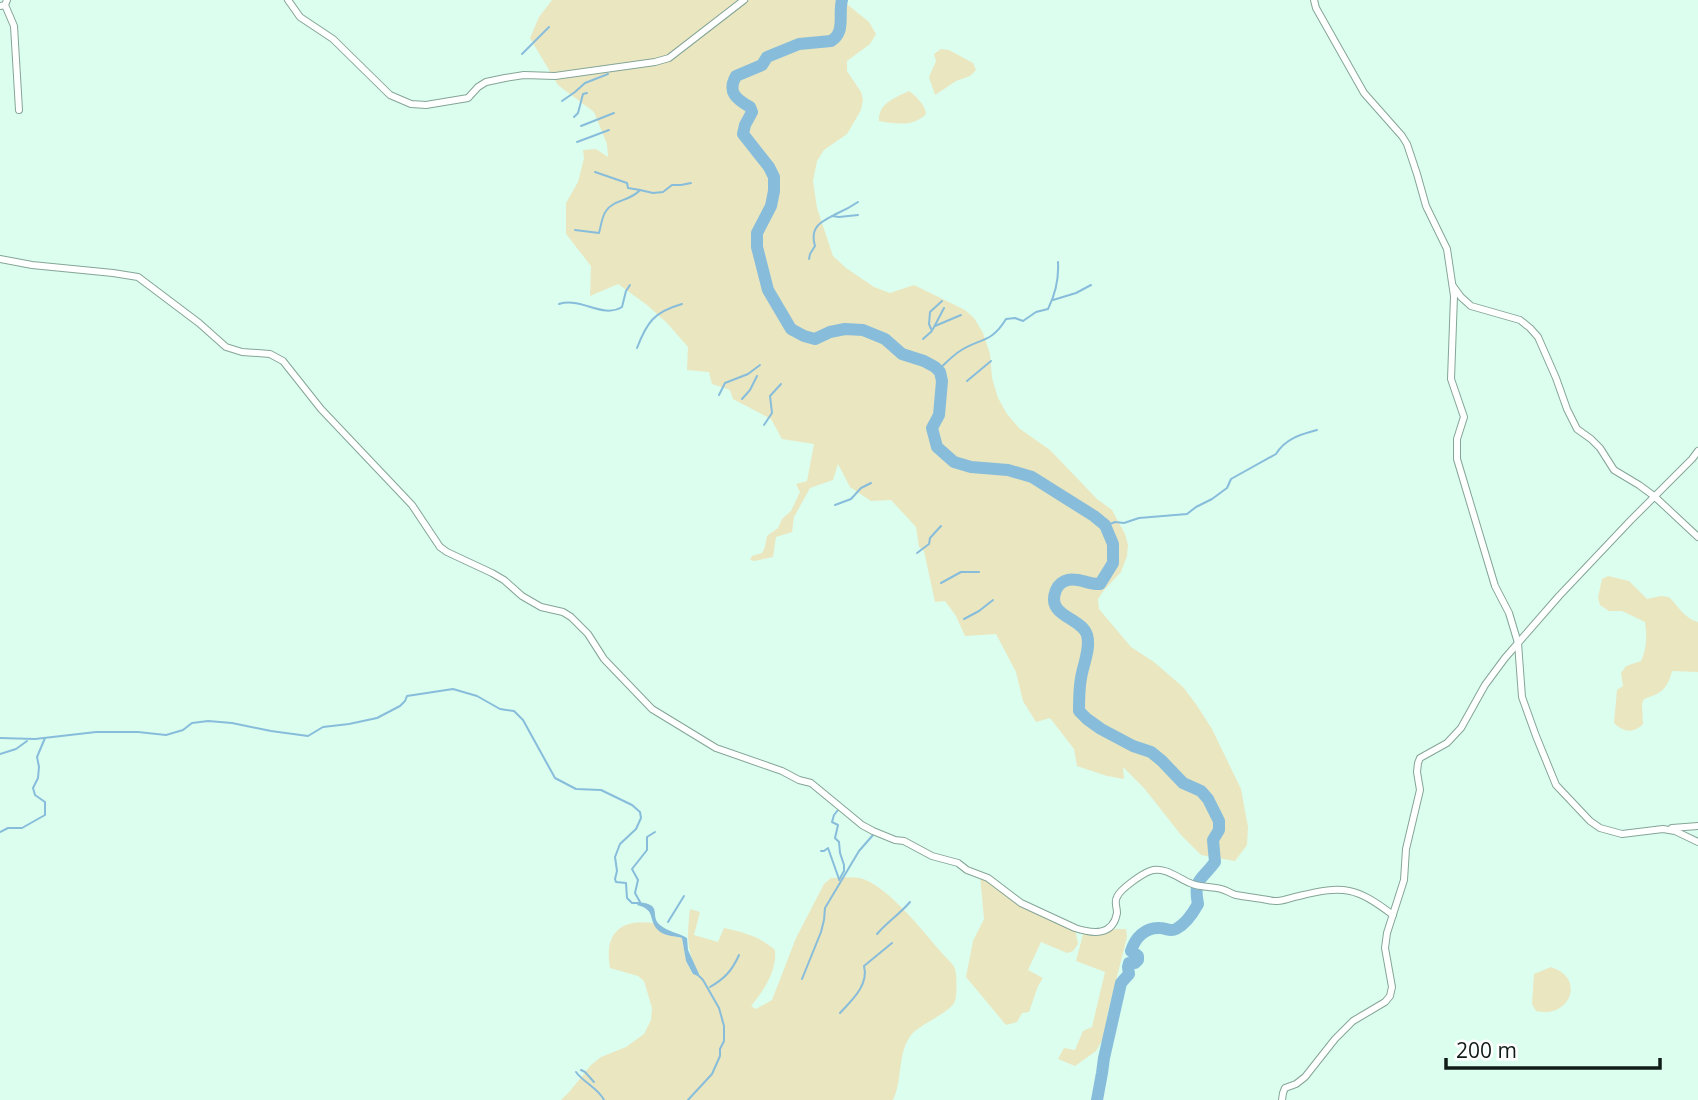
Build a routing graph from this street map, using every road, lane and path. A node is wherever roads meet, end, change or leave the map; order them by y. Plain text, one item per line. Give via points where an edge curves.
1 (288, 0) edge
2 (744, 0) edge
3 (1314, 0) edge
4 (4, 4) edge
5 (19, 110) dead end
6 (0, 259) edge
7 (1452, 284) junction
8 (1698, 451) edge
9 (1654, 496) junction
10 (1698, 537) edge
11 (1518, 643) junction
12 (1698, 826) edge
13 (1663, 829) junction
14 (1698, 842) edge
15 (1393, 915) junction
16 (1282, 1100) edge

1 - 2 street via 300,18 333,39 390,95 426,105 468,98 486,82 505,78 555,76 669,58
3 - 7 street via 1364,93 1407,144 1426,206 1447,249
4 - 5 street via 14,26
6 - 15 street via 138,277 226,347 270,354 283,361 321,409 412,505 440,547 504,580 541,607 571,617 652,709 716,748 811,783 862,825 958,863 1021,903 1084,932 1099,933 1112,924 1115,902 1123,889 1155,870 1202,887 1274,902 1348,890 1363,894
7 - 9 street via 1471,306 1520,320 1530,328 1577,429 1600,448 1614,470
7 - 11 street via 1451,379 1464,417 1457,459 1494,586 1509,612
8 - 9 street
9 - 10 street
9 - 11 street
11 - 13 street via 1522,697 1556,785 1590,821 1610,832
11 - 15 street via 1485,685 1461,727 1447,743 1420,758 1420,790
12 - 13 street
13 - 14 street
15 - 16 street via 1385,948 1390,996 1353,1021 1305,1077 1285,1088

